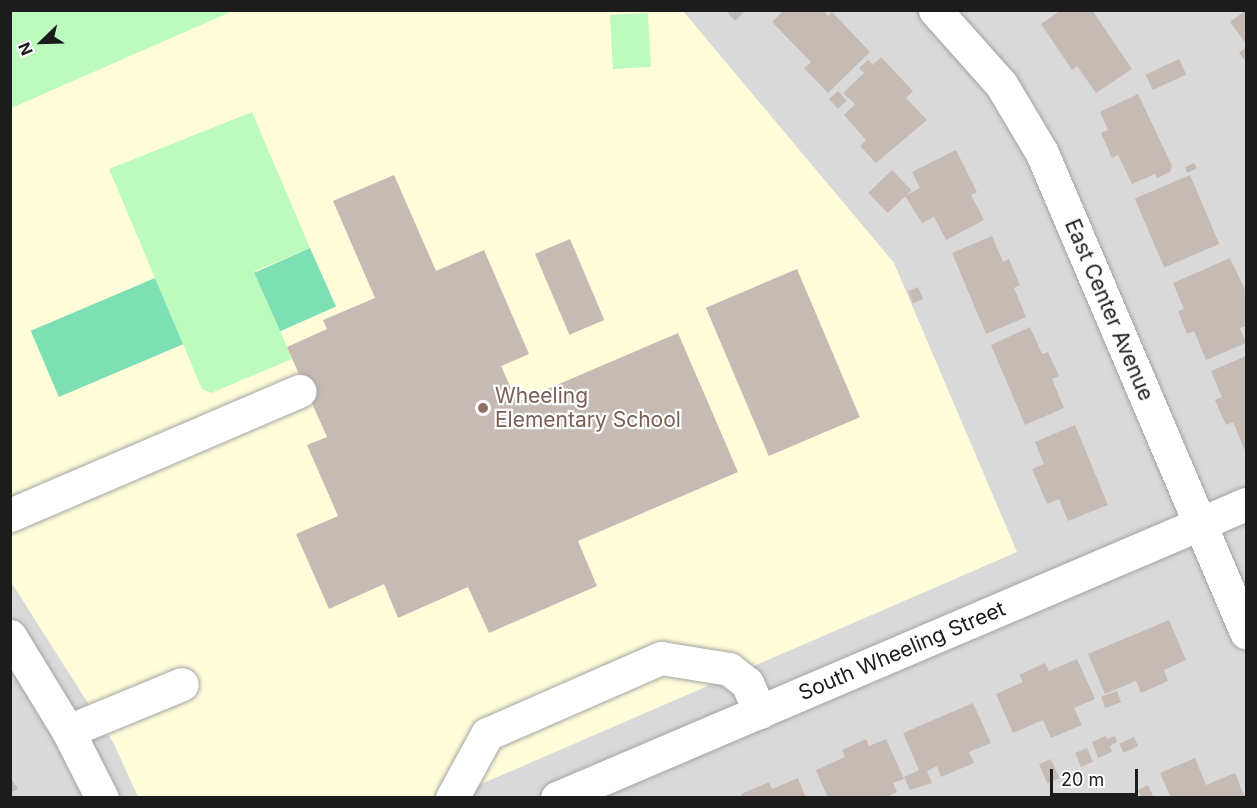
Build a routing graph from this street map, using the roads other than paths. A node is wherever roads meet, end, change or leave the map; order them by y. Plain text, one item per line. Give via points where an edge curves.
1 (935, 10) edge
2 (300, 391) dead end
3 (1246, 504) edge
4 (10, 515) edge
5 (1201, 524) junction
6 (1246, 632) edge
7 (10, 636) edge
8 (182, 684) dead end
9 (753, 697) junction
10 (68, 731) junction
11 (102, 798) edge
12 (452, 798) edge
13 (557, 798) edge

1 - 5 street, East Center Avenue via 1001,84 1042,153
2 - 4 street
3 - 5 street, South Wheeling Street
5 - 6 street, East Center Avenue
5 - 9 street, South Wheeling Street
7 - 10 street
8 - 10 street
9 - 12 street via 729,669 689,659 661,658 487,734
9 - 13 street, South Wheeling Street
10 - 11 street

